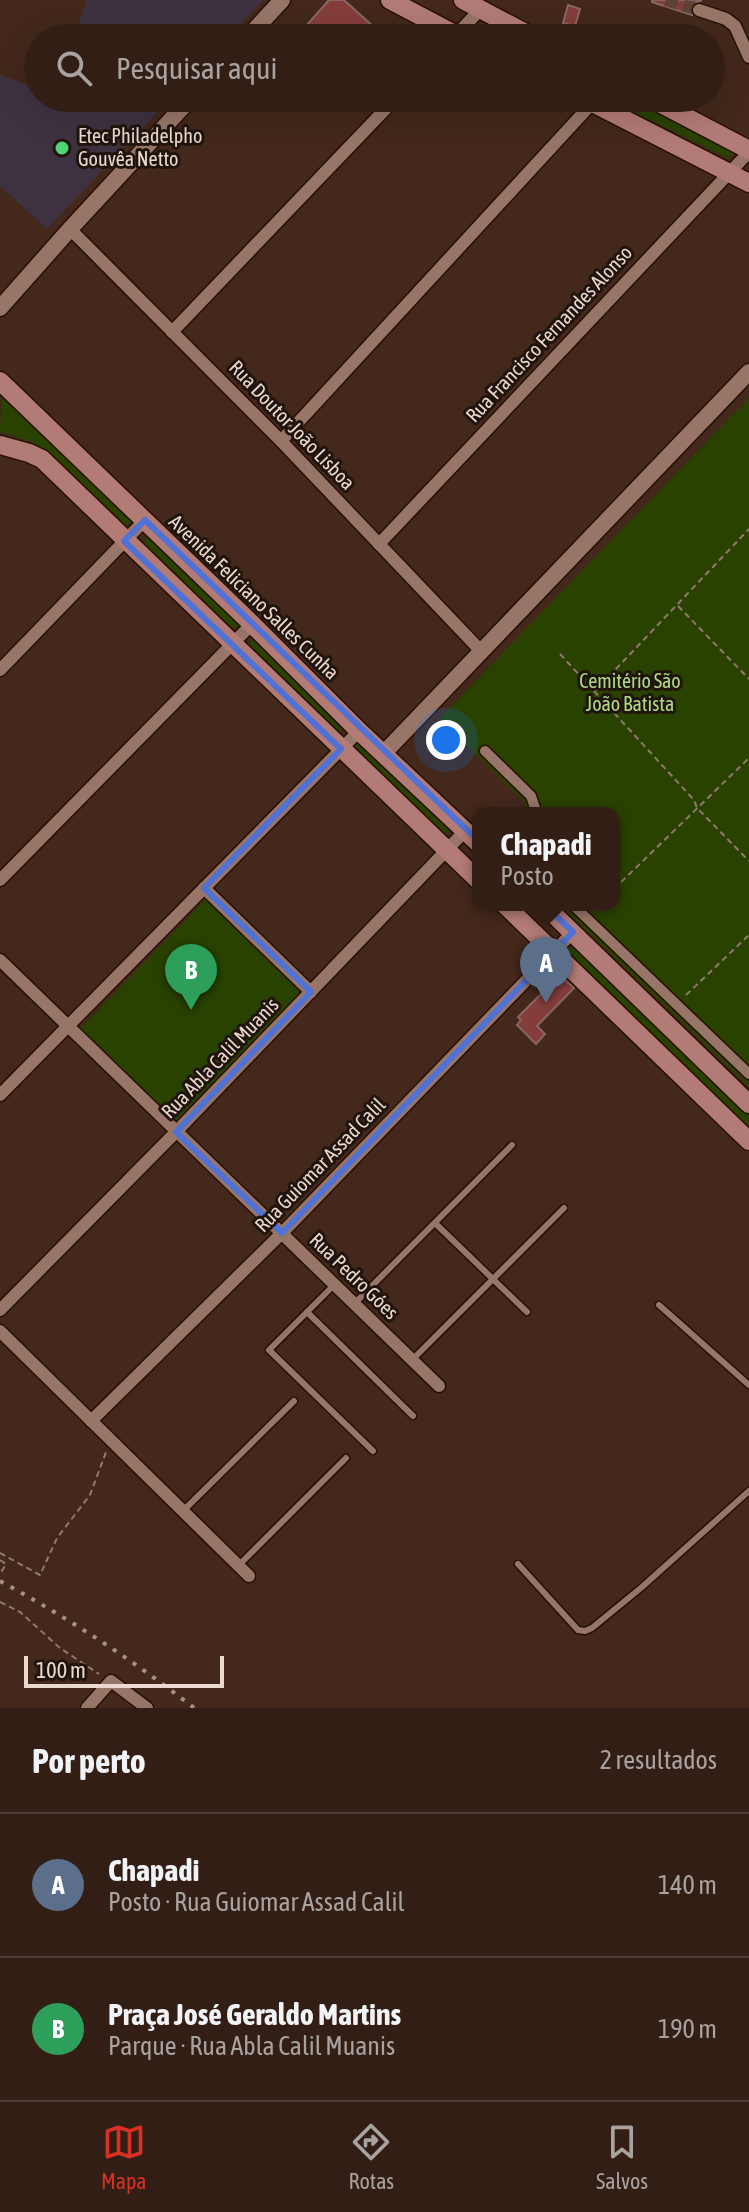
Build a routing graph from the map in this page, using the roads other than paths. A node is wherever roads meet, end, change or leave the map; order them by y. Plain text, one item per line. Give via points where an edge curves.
1 (282, 0) edge
2 (390, 0) edge
3 (463, 0) edge
4 (481, 9) junction
5 (699, 10) tunnel mouth
6 (260, 24) edge
7 (433, 24) edge
8 (468, 24) edge
9 (509, 24) edge
10 (749, 57) edge
11 (178, 112) edge
12 (383, 112) edge
13 (580, 112) edge
14 (614, 112) edge
15 (676, 112) edge
16 (749, 151) edge
17 (730, 173) junction
18 (749, 183) edge
19 (70, 229) junction
20 (0, 308) edge
21 (172, 332) junction
22 (749, 372) edge
23 (0, 381) edge
24 (281, 441) junction
25 (5, 451) edge
26 (145, 520) junction
27 (124, 541) junction
28 (379, 544) junction
29 (252, 624) junction
30 (232, 644) junction
31 (481, 651) junction
32 (0, 670) edge
33 (359, 731) junction
34 (341, 749) junction
35 (485, 751) dead end
36 (383, 754) junction
37 (535, 807) edge
38 (472, 837) edge
39 (447, 851) junction
40 (472, 874) edge
41 (0, 880) edge
42 (204, 888) junction
43 (511, 911) edge
44 (550, 911) edge
45 (579, 911) edge
46 (573, 932) junction
47 (555, 952) junction
48 (0, 960) edge
49 (311, 992) junction
50 (68, 1026) junction
51 (749, 1074) edge
52 (0, 1095) edge
53 (749, 1104) edge
54 (176, 1132) junction
55 (749, 1141) edge
56 (512, 1145) dead end
57 (564, 1208) dead end
58 (435, 1223) junction
59 (282, 1233) junction
60 (494, 1279) junction
61 (334, 1285) junction
62 (354, 1304) junction
63 (659, 1305) dead end
64 (0, 1310) edge
65 (307, 1312) junction
66 (527, 1312) dead end
67 (0, 1331) edge
68 (412, 1360) junction
69 (749, 1385) edge
70 (439, 1386) dead end
71 (294, 1401) dead end
72 (413, 1416) dead end
73 (91, 1421) junction
74 (373, 1451) dead end
75 (346, 1458) dead end
76 (749, 1491) edge
77 (183, 1511) junction
78 (518, 1564) dead end
79 (238, 1566) junction
80 (249, 1576) dead end
81 (87, 1708) edge
82 (147, 1708) edge

1 - 6 street
2 - 7 main road
3 - 4 main road
4 - 8 street
4 - 9 main road
5 - 10 street via 735,26
11 - 19 street
12 - 21 street
13 - 24 street
14 - 17 main road
15 - 16 main road
16 - 17 street, Rua Francisco Fernandes Alonso
17 - 18 main road
17 - 28 street, Rua Francisco Fernandes Alonso
19 - 20 street
19 - 21 street, Rua Doutor João Lisboa
21 - 24 street, Rua Doutor João Lisboa
22 - 31 street
23 - 26 main road, Avenida Feliciano Salles Cunha
24 - 28 street, Rua Doutor João Lisboa
25 - 27 main road via 42,459
26 - 27 street
26 - 29 main road, Avenida Feliciano Salles Cunha
27 - 30 main road
27 - 32 street
28 - 31 street, Rua Doutor João Lisboa
29 - 30 street
29 - 33 main road, Avenida Feliciano Salles Cunha
30 - 34 main road
30 - 41 street
31 - 36 street
33 - 34 street
33 - 36 main road, Avenida Feliciano Salles Cunha
34 - 39 main road
34 - 42 street
35 - 37 street via 531,796
36 - 38 main road, Avenida Feliciano Salles Cunha
38 - 39 street, Rua Abla Calil Muanis
39 - 40 main road
39 - 49 street, Rua Abla Calil Muanis
42 - 49 street
42 - 50 street
43 - 47 main road
44 - 46 main road
45 - 51 street
46 - 47 street, Rua Guiomar Assad Calil
46 - 53 main road
47 - 55 main road
47 - 59 street, Rua Guiomar Assad Calil
48 - 50 street, Rua Pedro Góes
49 - 54 street, Rua Abla Calil Muanis
50 - 52 street
50 - 54 street, Rua Pedro Góes
54 - 59 street, Rua Pedro Góes
54 - 64 street, Rua Abla Calil Muanis
56 - 58 lane
57 - 60 lane
58 - 60 lane
58 - 62 lane
59 - 61 street, Rua Pedro Góes
59 - 73 street, Rua Guiomar Assad Calil
60 - 66 lane
60 - 68 lane
61 - 62 street, Rua Pedro Góes
61 - 65 lane
62 - 68 street, Rua Pedro Góes
63 - 69 lane
65 - 72 lane
65 - 74 lane via 269,1350
67 - 73 street
68 - 70 street, Rua Pedro Góes
71 - 77 lane
73 - 77 street
75 - 79 lane
76 - 78 lane via 585,1631 578,1630
77 - 79 street
79 - 80 street
81 - 82 street via 111,1681

